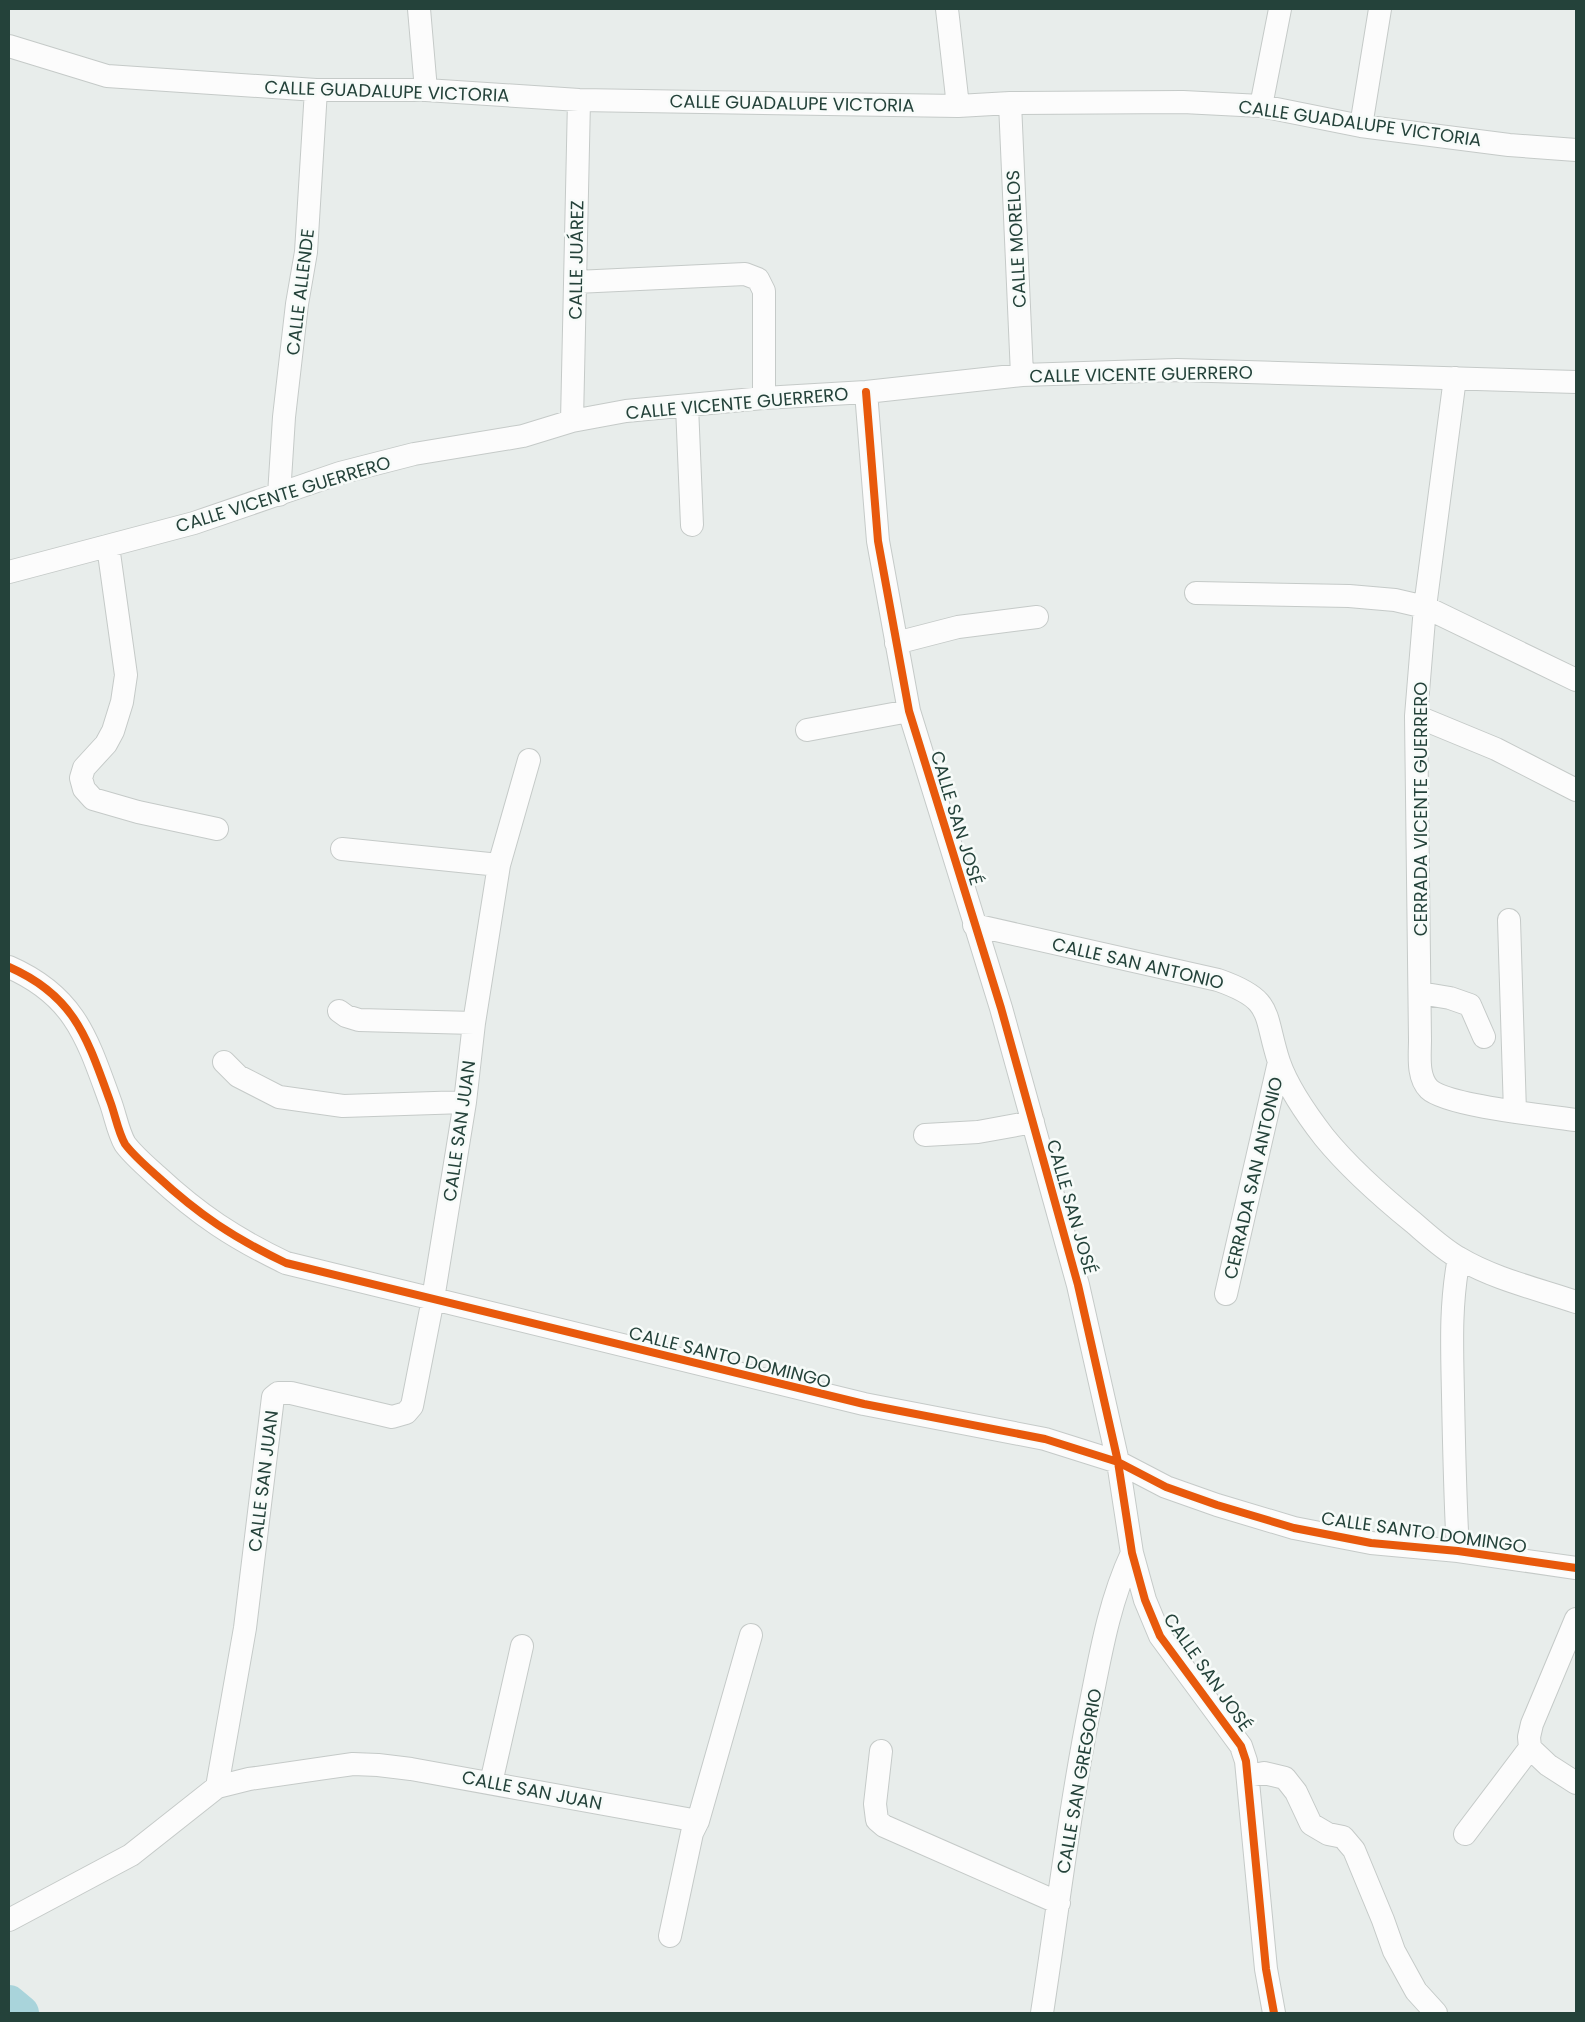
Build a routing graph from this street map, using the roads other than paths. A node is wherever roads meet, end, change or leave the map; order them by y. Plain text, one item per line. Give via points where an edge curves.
1 (419, 9) edge
2 (947, 9) edge
3 (1280, 9) edge
4 (1380, 9) edge
5 (9, 46) edge
6 (316, 90) junction
7 (426, 90) junction
8 (579, 100) junction
9 (1010, 103) junction
10 (958, 106) junction
11 (1261, 106) junction
12 (1361, 126) junction
13 (1576, 150) edge
14 (576, 282) junction
15 (1022, 375) junction
16 (1454, 378) junction
17 (1576, 382) edge
18 (866, 392) junction
19 (764, 398) junction
20 (687, 406) junction
21 (572, 420) junction
22 (279, 495) junction
23 (692, 525) dead end
24 (108, 546) junction
25 (9, 572) edge
26 (1196, 594) dead end
27 (1425, 608) junction
28 (1037, 617) dead end
29 (896, 643) junction
30 (1576, 680) edge
31 (909, 711) junction
32 (1416, 716) junction
33 (808, 730) dead end
34 (529, 760) dead end
35 (1576, 790) edge
36 (217, 829) dead end
37 (342, 849) dead end
38 (499, 865) junction
39 (1509, 920) dead end
40 (974, 925) junction
41 (9, 967) edge
42 (1420, 993) junction
43 (339, 1011) dead end
44 (474, 1023) junction
45 (1484, 1037) dead end
46 (224, 1062) dead end
47 (1280, 1062) junction
48 (464, 1102) junction
49 (1515, 1112) junction
50 (1576, 1120) edge
51 (1033, 1122) junction
52 (925, 1135) dead end
53 (1459, 1258) junction
54 (1226, 1294) dead end
55 (433, 1299) junction
56 (1576, 1302) edge
57 (1118, 1462) junction
58 (1458, 1551) junction
59 (1132, 1553) junction
60 (1576, 1568) edge
61 (1576, 1619) edge
62 (751, 1635) dead end
63 (522, 1646) dead end
64 (1530, 1748) junction
65 (881, 1751) dead end
66 (1248, 1776) junction
67 (491, 1783) junction
68 (1576, 1783) edge
69 (217, 1787) junction
70 (698, 1820) junction
71 (1465, 1834) dead end
72 (1059, 1903) junction
73 (9, 1920) edge
74 (670, 1936) dead end
75 (1042, 2013) edge
76 (1274, 2013) edge
77 (1436, 2013) edge

1 - 7 street
2 - 10 street
3 - 11 street
4 - 12 street
5 - 6 street, CALLE GUADALUPE VICTORIA via 107,76
6 - 7 street, CALLE GUADALUPE VICTORIA
6 - 22 street, CALLE ALLENDE via 306,252 284,417
7 - 8 street, CALLE GUADALUPE VICTORIA
8 - 10 street, CALLE GUADALUPE VICTORIA
8 - 14 street, CALLE JUÁREZ
9 - 10 street, CALLE GUADALUPE VICTORIA
9 - 11 street, CALLE GUADALUPE VICTORIA via 1183,102
9 - 15 street, CALLE MORELOS
11 - 12 street, CALLE GUADALUPE VICTORIA
12 - 13 street, CALLE GUADALUPE VICTORIA
14 - 19 street via 745,274 758,279 764,291
14 - 21 street, CALLE JUÁREZ
15 - 16 street, CALLE VICENTE GUERRERO via 1177,370
15 - 18 street, CALLE VICENTE GUERRERO
16 - 17 street, CALLE VICENTE GUERRERO
16 - 27 street, CERRADA VICENTE GUERRERO
18 - 19 street, CALLE VICENTE GUERRERO
18 - 29 street, CALLE SAN JOSÉ via 878,541
19 - 20 street, CALLE VICENTE GUERRERO
20 - 21 street, CALLE VICENTE GUERRERO
20 - 23 street
21 - 22 street, CALLE VICENTE GUERRERO via 523,436 414,454 340,472
22 - 24 street, CALLE VICENTE GUERRERO via 194,523
24 - 25 street, CALLE VICENTE GUERRERO
24 - 36 street via 126,675 113,731 106,744 84,768 81,778 84,788 93,799
26 - 27 street via 1349,596 1395,600
27 - 30 street
27 - 32 street, CERRADA VICENTE GUERRERO
28 - 29 street via 958,627
29 - 31 street, CALLE SAN JOSÉ
31 - 33 street
31 - 40 street, CALLE SAN JOSÉ
32 - 35 street via 1496,749
32 - 42 street, CERRADA VICENTE GUERRERO
34 - 38 street, CALLE SAN JUAN
37 - 38 street
38 - 44 street, CALLE SAN JUAN
39 - 49 street
40 - 47 street, CALLE SAN ANTONIO via 1218,980 1239,988 1260,1003
40 - 51 street, CALLE SAN JOSÉ
41 - 55 street, CALLE SANTO DOMINGO via 44,985 75,1017 89,1044 125,1143 170,1188 210,1221 246,1244 286,1263
42 - 45 street via 1470,1005
42 - 49 street, CERRADA VICENTE GUERRERO via 1420,1064 1429,1088 1440,1096
43 - 44 street via 359,1020
44 - 48 street, CALLE SAN JUAN
46 - 48 street via 238,1076 279,1097 343,1106
47 - 53 street, CALLE SAN ANTONIO via 1299,1101 1354,1170
47 - 54 street, CERRADA SAN ANTONIO
48 - 55 street, CALLE SAN JUAN
49 - 50 street, CERRADA VICENTE GUERRERO
51 - 52 street via 978,1132
51 - 57 street, CALLE SAN JOSÉ via 1078,1285
53 - 56 street, CALLE SAN ANTONIO via 1494,1274
53 - 58 street via 1452,1320
55 - 57 street, CALLE SANTO DOMINGO via 864,1404 1045,1439
55 - 69 street, CALLE SAN JUAN via 412,1406 406,1413 385,1416 284,1392 273,1397 245,1628
57 - 58 street, CALLE SANTO DOMINGO via 1166,1487 1294,1528 1370,1543
57 - 59 street, CALLE SAN JOSÉ
58 - 60 street, CALLE SANTO DOMINGO
59 - 66 street, CALLE SAN JOSÉ via 1145,1600 1160,1636 1241,1746
59 - 72 street, CALLE SAN GREGORIO via 1105,1631 1077,1770
61 - 64 street via 1532,1724
62 - 70 street
63 - 67 street
64 - 68 street via 1548,1765
64 - 71 street
65 - 72 street via 875,1804 877,1820 884,1826
66 - 76 street, CALLE SAN JOSÉ via 1266,1969
66 - 77 street via 1264,1772 1285,1778 1296,1792 1311,1824 1343,1838 1354,1850 1394,1951 1416,1990
67 - 69 street, CALLE SAN JUAN via 378,1764 353,1764 249,1779
67 - 70 street, CALLE SAN JUAN
69 - 73 street via 131,1855
70 - 74 street via 684,1863
72 - 75 street, CALLE SAN GREGORIO

